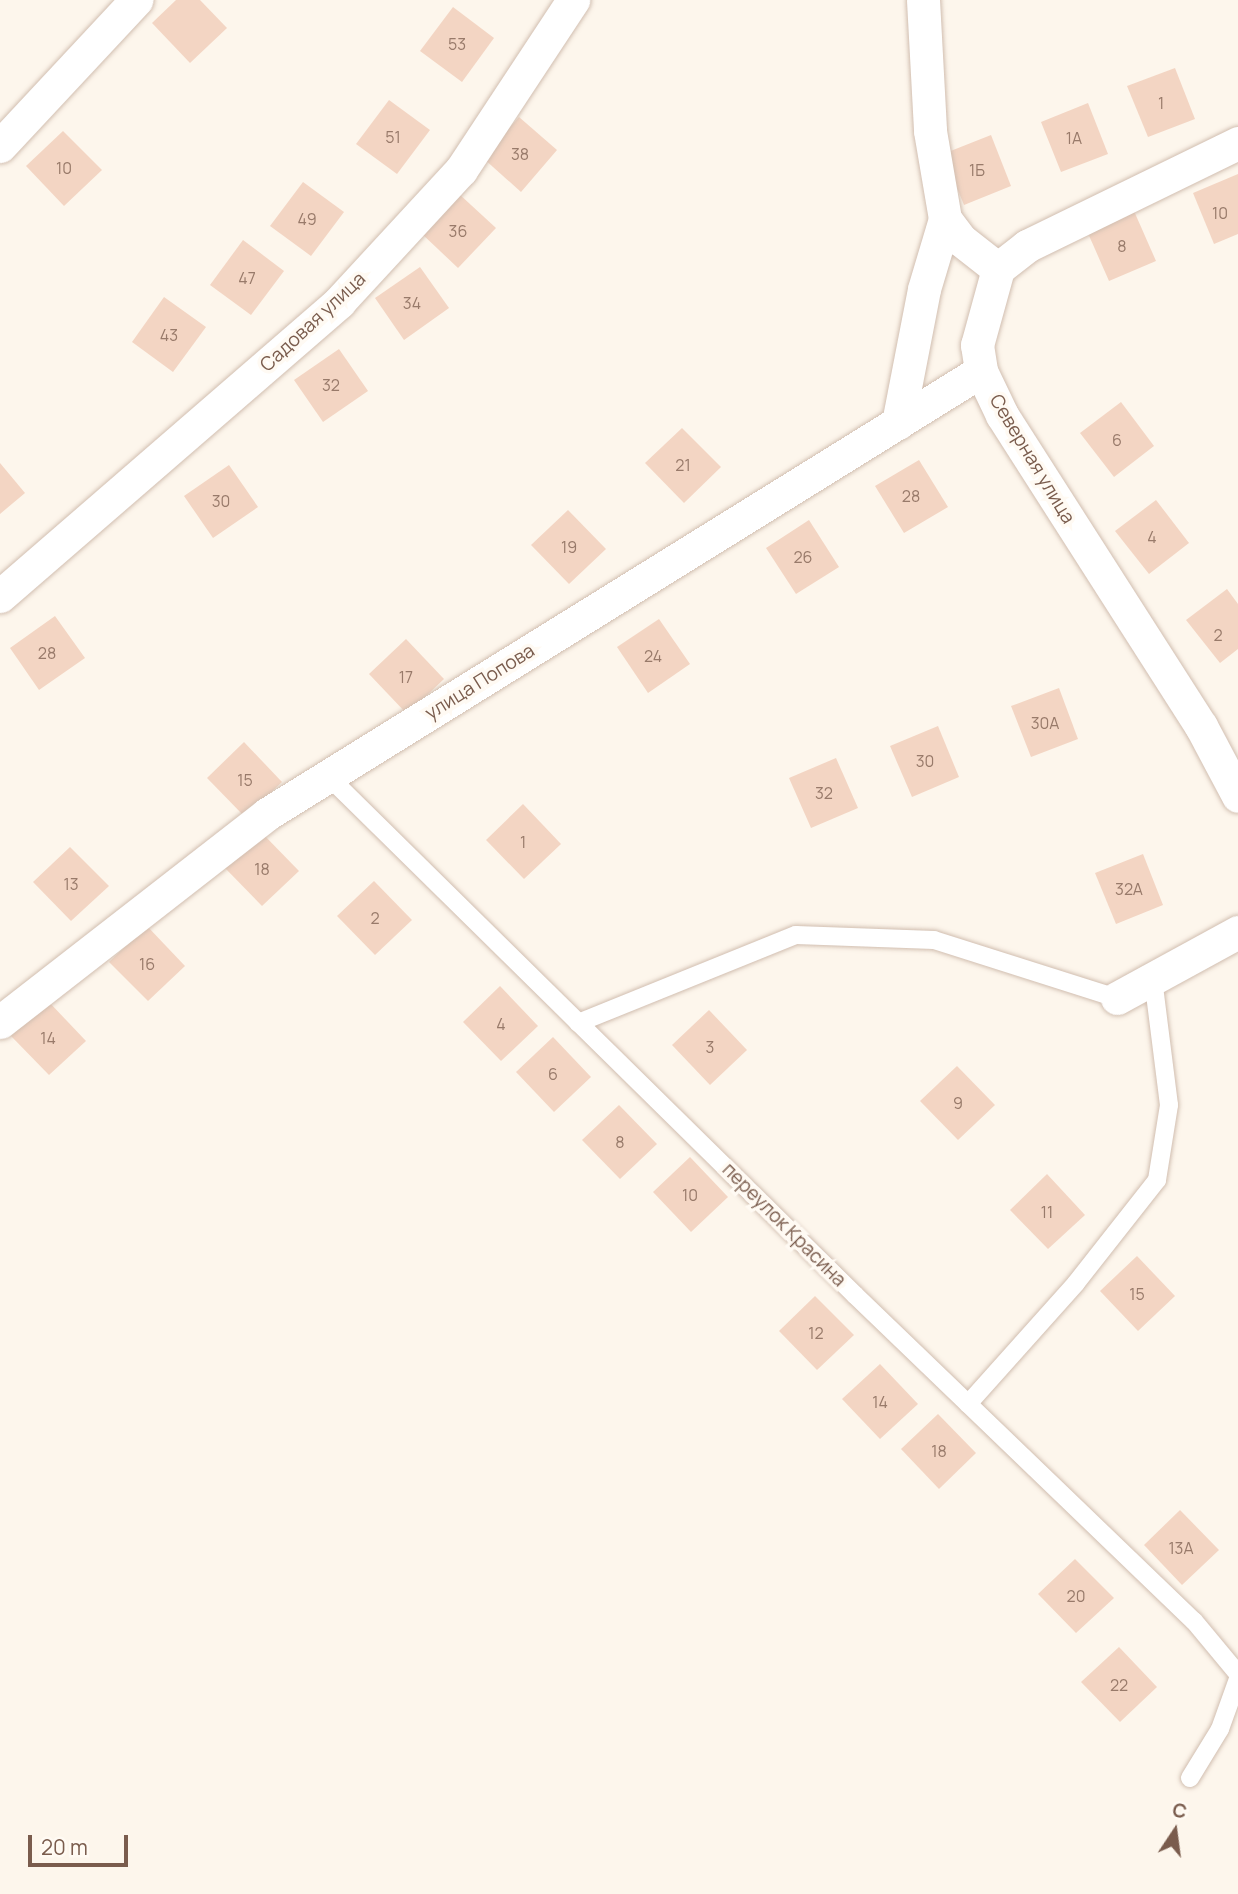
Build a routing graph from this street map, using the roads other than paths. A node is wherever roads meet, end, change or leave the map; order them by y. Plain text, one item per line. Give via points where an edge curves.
1 (136, 0) edge
2 (573, 0) edge
3 (923, 0) edge
4 (1238, 143) edge
5 (0, 146) edge
6 (945, 219) junction
7 (998, 269) junction
8 (981, 371) junction
9 (898, 423) junction
10 (0, 596) edge
11 (328, 776) junction
12 (1238, 796) edge
13 (1238, 932) edge
14 (1153, 978) junction
15 (1117, 998) joint
16 (0, 1022) edge
17 (578, 1023) junction
18 (968, 1404) junction
19 (1238, 1674) edge
20 (1238, 1679) edge
21 (1190, 1779) dead end

1 - 5 street
2 - 10 street, Садовая улица via 461,170 339,302
3 - 6 street via 930,131
4 - 7 street via 1027,246
6 - 7 street via 961,240
6 - 9 street via 924,289
7 - 8 street, Северная улица via 977,345
8 - 9 street, улица Попова
8 - 12 street, Северная улица via 1002,415 1201,726
9 - 11 street, улица Попова
11 - 16 street, улица Попова via 267,814
11 - 17 lane, переулок Красина
13 - 14 street
14 - 15 street
14 - 18 lane via 1169,1105 1157,1180 1076,1283
15 - 17 lane via 934,940 796,935
17 - 18 lane, переулок Красина
18 - 19 lane, переулок Красина via 1194,1621
20 - 21 lane via 1220,1729

